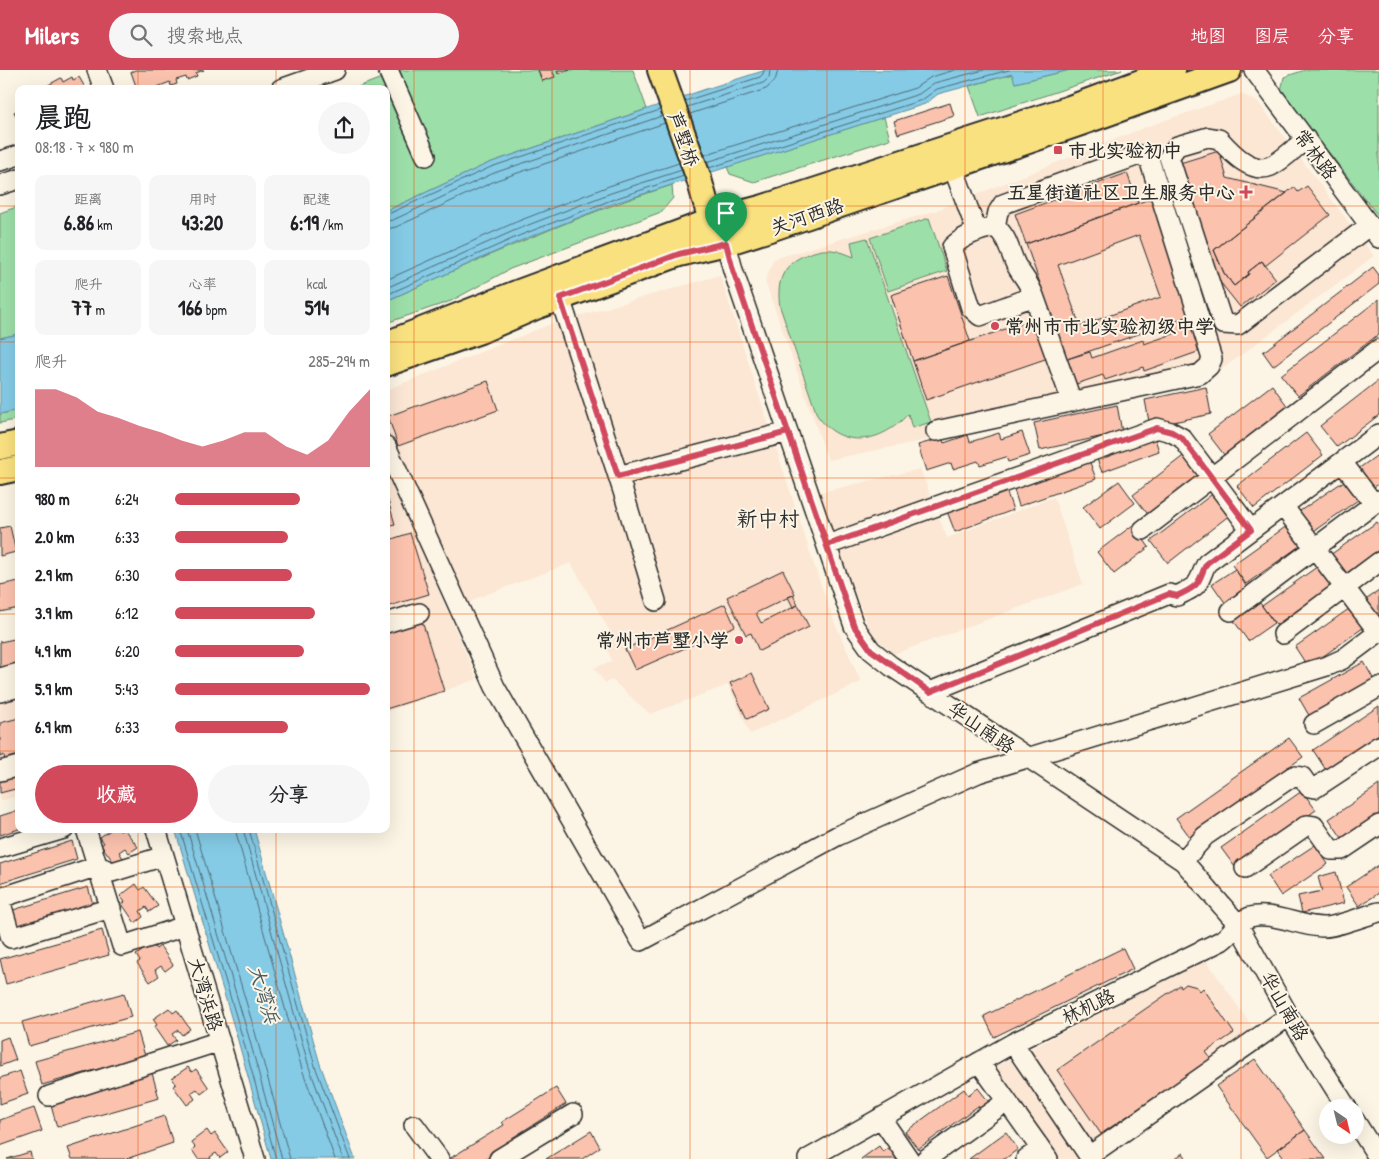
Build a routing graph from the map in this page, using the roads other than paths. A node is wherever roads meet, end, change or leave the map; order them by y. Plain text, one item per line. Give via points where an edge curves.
1 (97, 70) edge
2 (335, 70) edge
3 (388, 70) edge
4 (660, 70) edge
5 (678, 70) edge
6 (1173, 70) edge
7 (1228, 70) edge
8 (1254, 70) edge
9 (103, 85) edge
10 (292, 85) edge
11 (678, 96) junction
12 (1306, 140) junction
13 (15, 156) edge
14 (426, 156) dead end
15 (0, 161) edge
16 (953, 167) junction
17 (15, 180) edge
18 (0, 185) edge
19 (719, 219) junction
20 (986, 229) junction
21 (1374, 231) edge
22 (726, 243) junction
23 (1034, 296) junction
24 (560, 298) junction
25 (390, 342) edge
26 (1379, 349) edge
27 (390, 363) edge
28 (1072, 402) junction
29 (936, 431) dead end
30 (788, 432) junction
31 (1379, 434) edge
32 (15, 444) edge
33 (0, 447) edge
34 (390, 455) edge
35 (1342, 462) junction
36 (15, 469) edge
37 (0, 472) edge
38 (618, 476) junction
39 (1211, 477) junction
40 (1376, 502) edge
41 (1283, 506) junction
42 (1143, 530) dead end
43 (1251, 530) junction
44 (827, 545) junction
45 (1316, 548) junction
46 (1379, 562) edge
47 (1345, 588) junction
48 (656, 601) dead end
49 (1231, 611) dead end
50 (418, 612) dead end
51 (390, 622) edge
52 (1379, 632) edge
53 (1283, 634) dead end
54 (15, 674) edge
55 (0, 678) edge
56 (1379, 687) edge
57 (15, 688) edge
58 (0, 692) edge
59 (930, 692) junction
60 (1314, 724) dead end
61 (1379, 746) edge
62 (1029, 758) junction
63 (15, 767) edge
64 (0, 771) edge
65 (1379, 825) edge
66 (51, 833) edge
67 (87, 833) edge
68 (157, 833) edge
69 (0, 848) edge
70 (164, 856) junction
71 (1183, 861) junction
72 (98, 866) junction
73 (1245, 868) dead end
74 (0, 899) edge
75 (111, 908) junction
76 (1379, 912) edge
77 (1237, 923) junction
78 (185, 926) junction
79 (1289, 1016) junction
80 (220, 1041) junction
81 (1013, 1043) junction
82 (979, 1062) junction
83 (49, 1096) dead end
84 (1341, 1099) edge
85 (1007, 1102) junction
86 (573, 1114) dead end
87 (881, 1118) junction
88 (414, 1125) dead end
89 (1364, 1135) edge
90 (1038, 1156) edge
91 (1090, 1158) edge
92 (255, 1159) edge
93 (439, 1159) edge
94 (499, 1159) edge
95 (808, 1159) edge
96 (909, 1159) edge
97 (926, 1159) edge
98 (1379, 1159) edge

1 - 9 street
2 - 10 street
3 - 14 street
4 - 11 main road
5 - 11 main road
6 - 19 main road, 关河西路 via 1061,111
7 - 16 main road, 关河西路
8 - 12 street, 常林路
11 - 19 main road, 芦墅桥
12 - 21 street, 常林路
12 - 21 street via 1270,166 1242,162 1219,139 1208,137 1177,146 1169,157 1223,324 1238,325
13 - 15 street
16 - 20 street
16 - 22 main road, 关河西路
17 - 18 street
19 - 22 main road
19 - 25 main road, 关河西路
20 - 23 street via 1003,233
20 - 23 street via 959,239 952,248 971,308 980,316
20 - 28 street via 1003,204 1139,155 1149,159 1212,359 1200,374
22 - 24 main road, 关河西路 via 679,254
22 - 30 street, 华山南路
23 - 28 street
24 - 27 main road, 关河西路
24 - 38 street
26 - 39 street
28 - 29 street
30 - 38 street
30 - 44 street, 华山南路
31 - 35 street
32 - 33 main road
34 - 62 street via 495,687 642,942 837,836 978,773
35 - 40 street
35 - 41 street
36 - 37 main road
38 - 48 street
39 - 42 street
39 - 43 street
39 - 44 street via 1182,438 1157,428
40 - 45 street
41 - 43 street
41 - 45 street
43 - 59 street via 1207,563 1198,583 1177,596 1169,594
44 - 59 street, 华山南路 via 854,626 871,650
45 - 47 street
45 - 49 street
46 - 47 street
47 - 52 street
47 - 53 street
50 - 51 street
52 - 62 street via 1330,666
54 - 55 street
56 - 60 street
57 - 58 street
59 - 62 street, 华山南路
61 - 71 street via 1315,788 1309,787 1302,777 1293,776 1206,836
62 - 71 street, 华山南路
63 - 64 street
65 - 73 street via 1342,850 1331,850 1314,826 1307,825
66 - 69 street
67 - 72 street
68 - 70 street, 大湾浜路
70 - 72 street via 112,872
70 - 78 street, 大湾浜路
71 - 77 street, 华山南路
72 - 74 street
72 - 75 street
74 - 75 street via 12,938
75 - 78 street via 122,946
76 - 77 street via 1324,928 1269,917 1252,917
77 - 79 street, 华山南路
77 - 81 street, 林机路 via 1230,935 1221,941
78 - 80 street, 大湾浜路
79 - 84 street, 华山南路
79 - 91 street
80 - 83 street
80 - 92 street, 大湾浜路
81 - 82 street, 林机路
81 - 91 street
82 - 85 street
82 - 87 street, 林机路
85 - 90 street
85 - 97 street
86 - 94 street
87 - 95 street, 林机路
87 - 96 street
88 - 93 street
89 - 98 street

